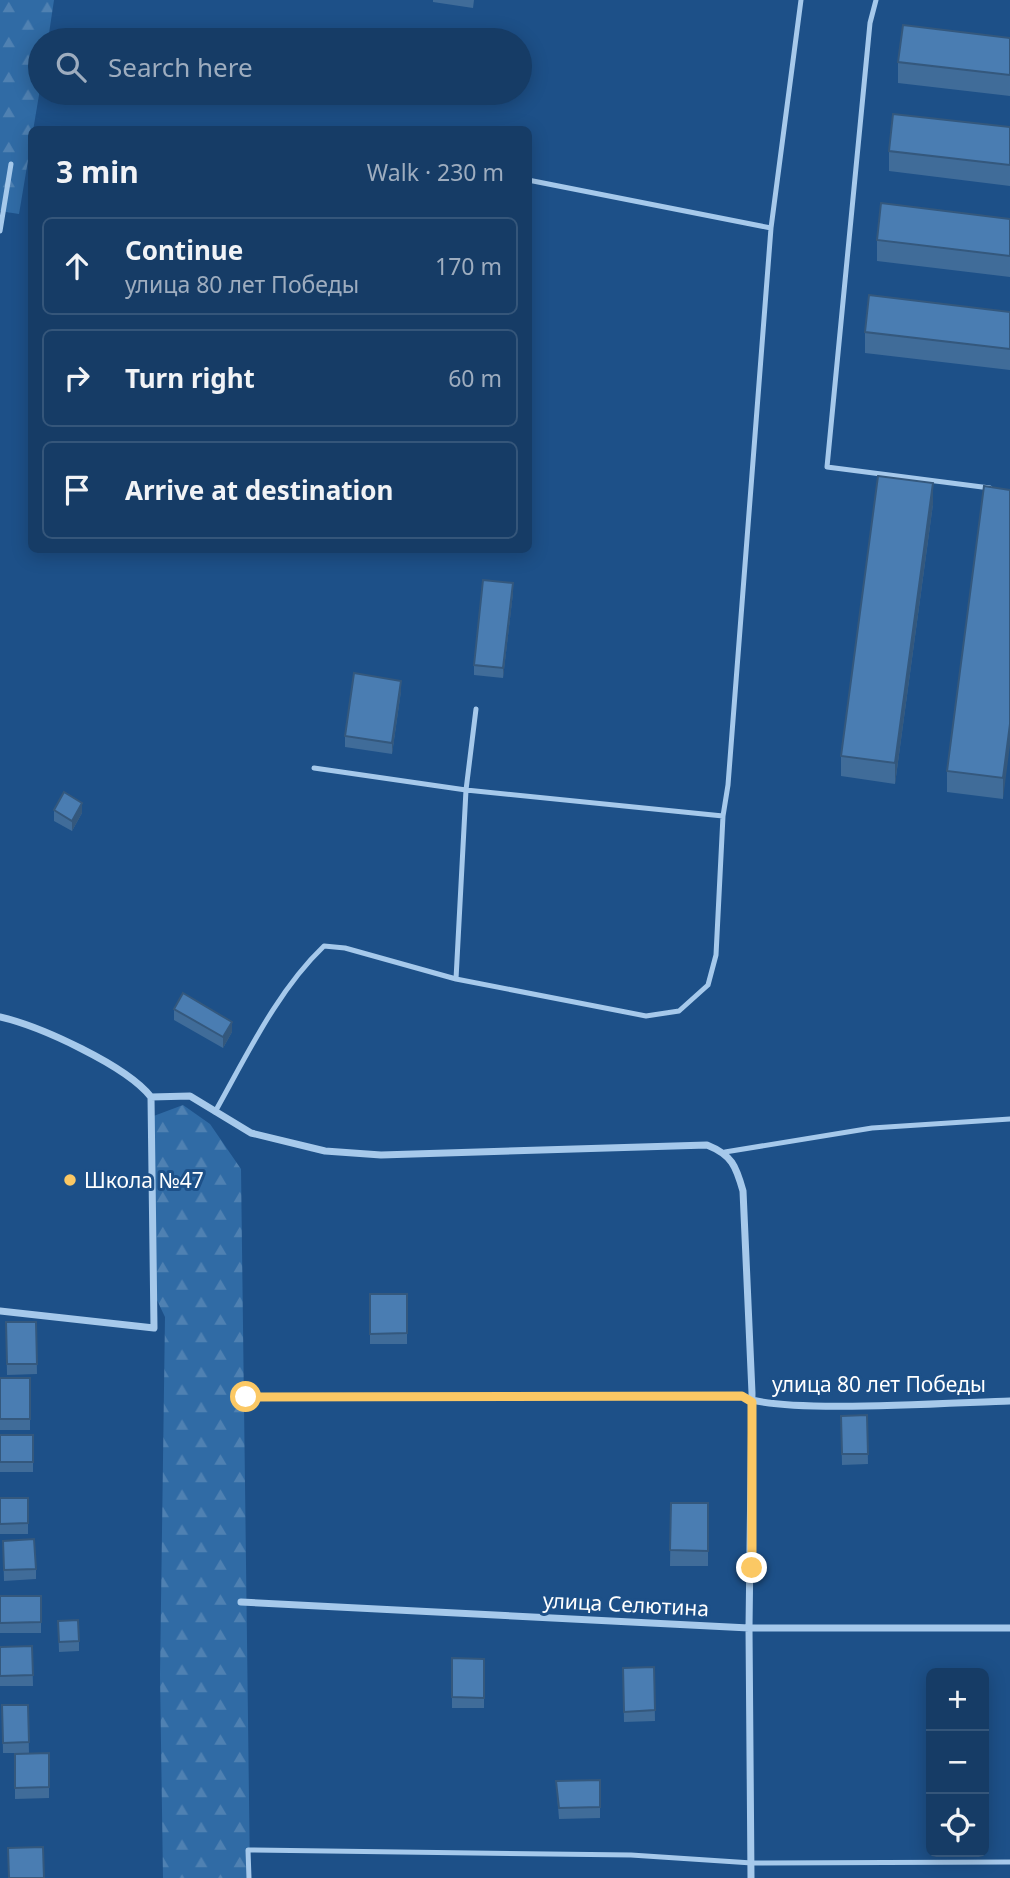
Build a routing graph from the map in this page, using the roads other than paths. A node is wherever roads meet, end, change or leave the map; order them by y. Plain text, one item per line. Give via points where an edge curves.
1 (801, 0) edge
2 (876, 0) edge
3 (11, 164) dead end
4 (532, 181) edge
5 (771, 228) junction
6 (0, 231) edge
7 (997, 489) edge
8 (476, 709) dead end
9 (314, 768) dead end
10 (466, 790) junction
11 (723, 816) junction
12 (456, 979) junction
13 (0, 1017) edge
14 (150, 1097) junction
15 (215, 1112) junction
16 (1010, 1119) edge
17 (724, 1152) junction
18 (0, 1311) edge
19 (246, 1397) dead end
20 (1010, 1401) edge
21 (752, 1402) junction
22 (242, 1602) dead end
23 (749, 1628) junction
24 (1010, 1628) edge
25 (752, 1863) junction
26 (1010, 1863) edge
27 (249, 1878) edge
28 (751, 1878) edge

1 - 5 lane
2 - 7 lane via 870,23 827,467
3 - 6 lane
4 - 5 lane
5 - 11 lane
8 - 10 lane
9 - 10 lane
10 - 11 lane
10 - 12 lane
11 - 12 lane via 716,955 708,985 679,1010 646,1016
12 - 15 lane via 324,946 307,962 261,1031
13 - 14 street via 71,1044 139,1083
14 - 15 street via 190,1097
14 - 18 street via 154,1328
15 - 17 street via 251,1133 325,1151 381,1155 706,1145
16 - 17 lane via 872,1128
17 - 21 street via 734,1161 743,1191
19 - 21 street, улица 80 лет Победы via 742,1396
20 - 21 street, улица 80 лет Победы
21 - 23 street
22 - 23 street, улица Селютина
23 - 24 street, улица Селютина
23 - 25 street
25 - 26 lane
25 - 27 lane via 631,1855 248,1850
25 - 28 street

